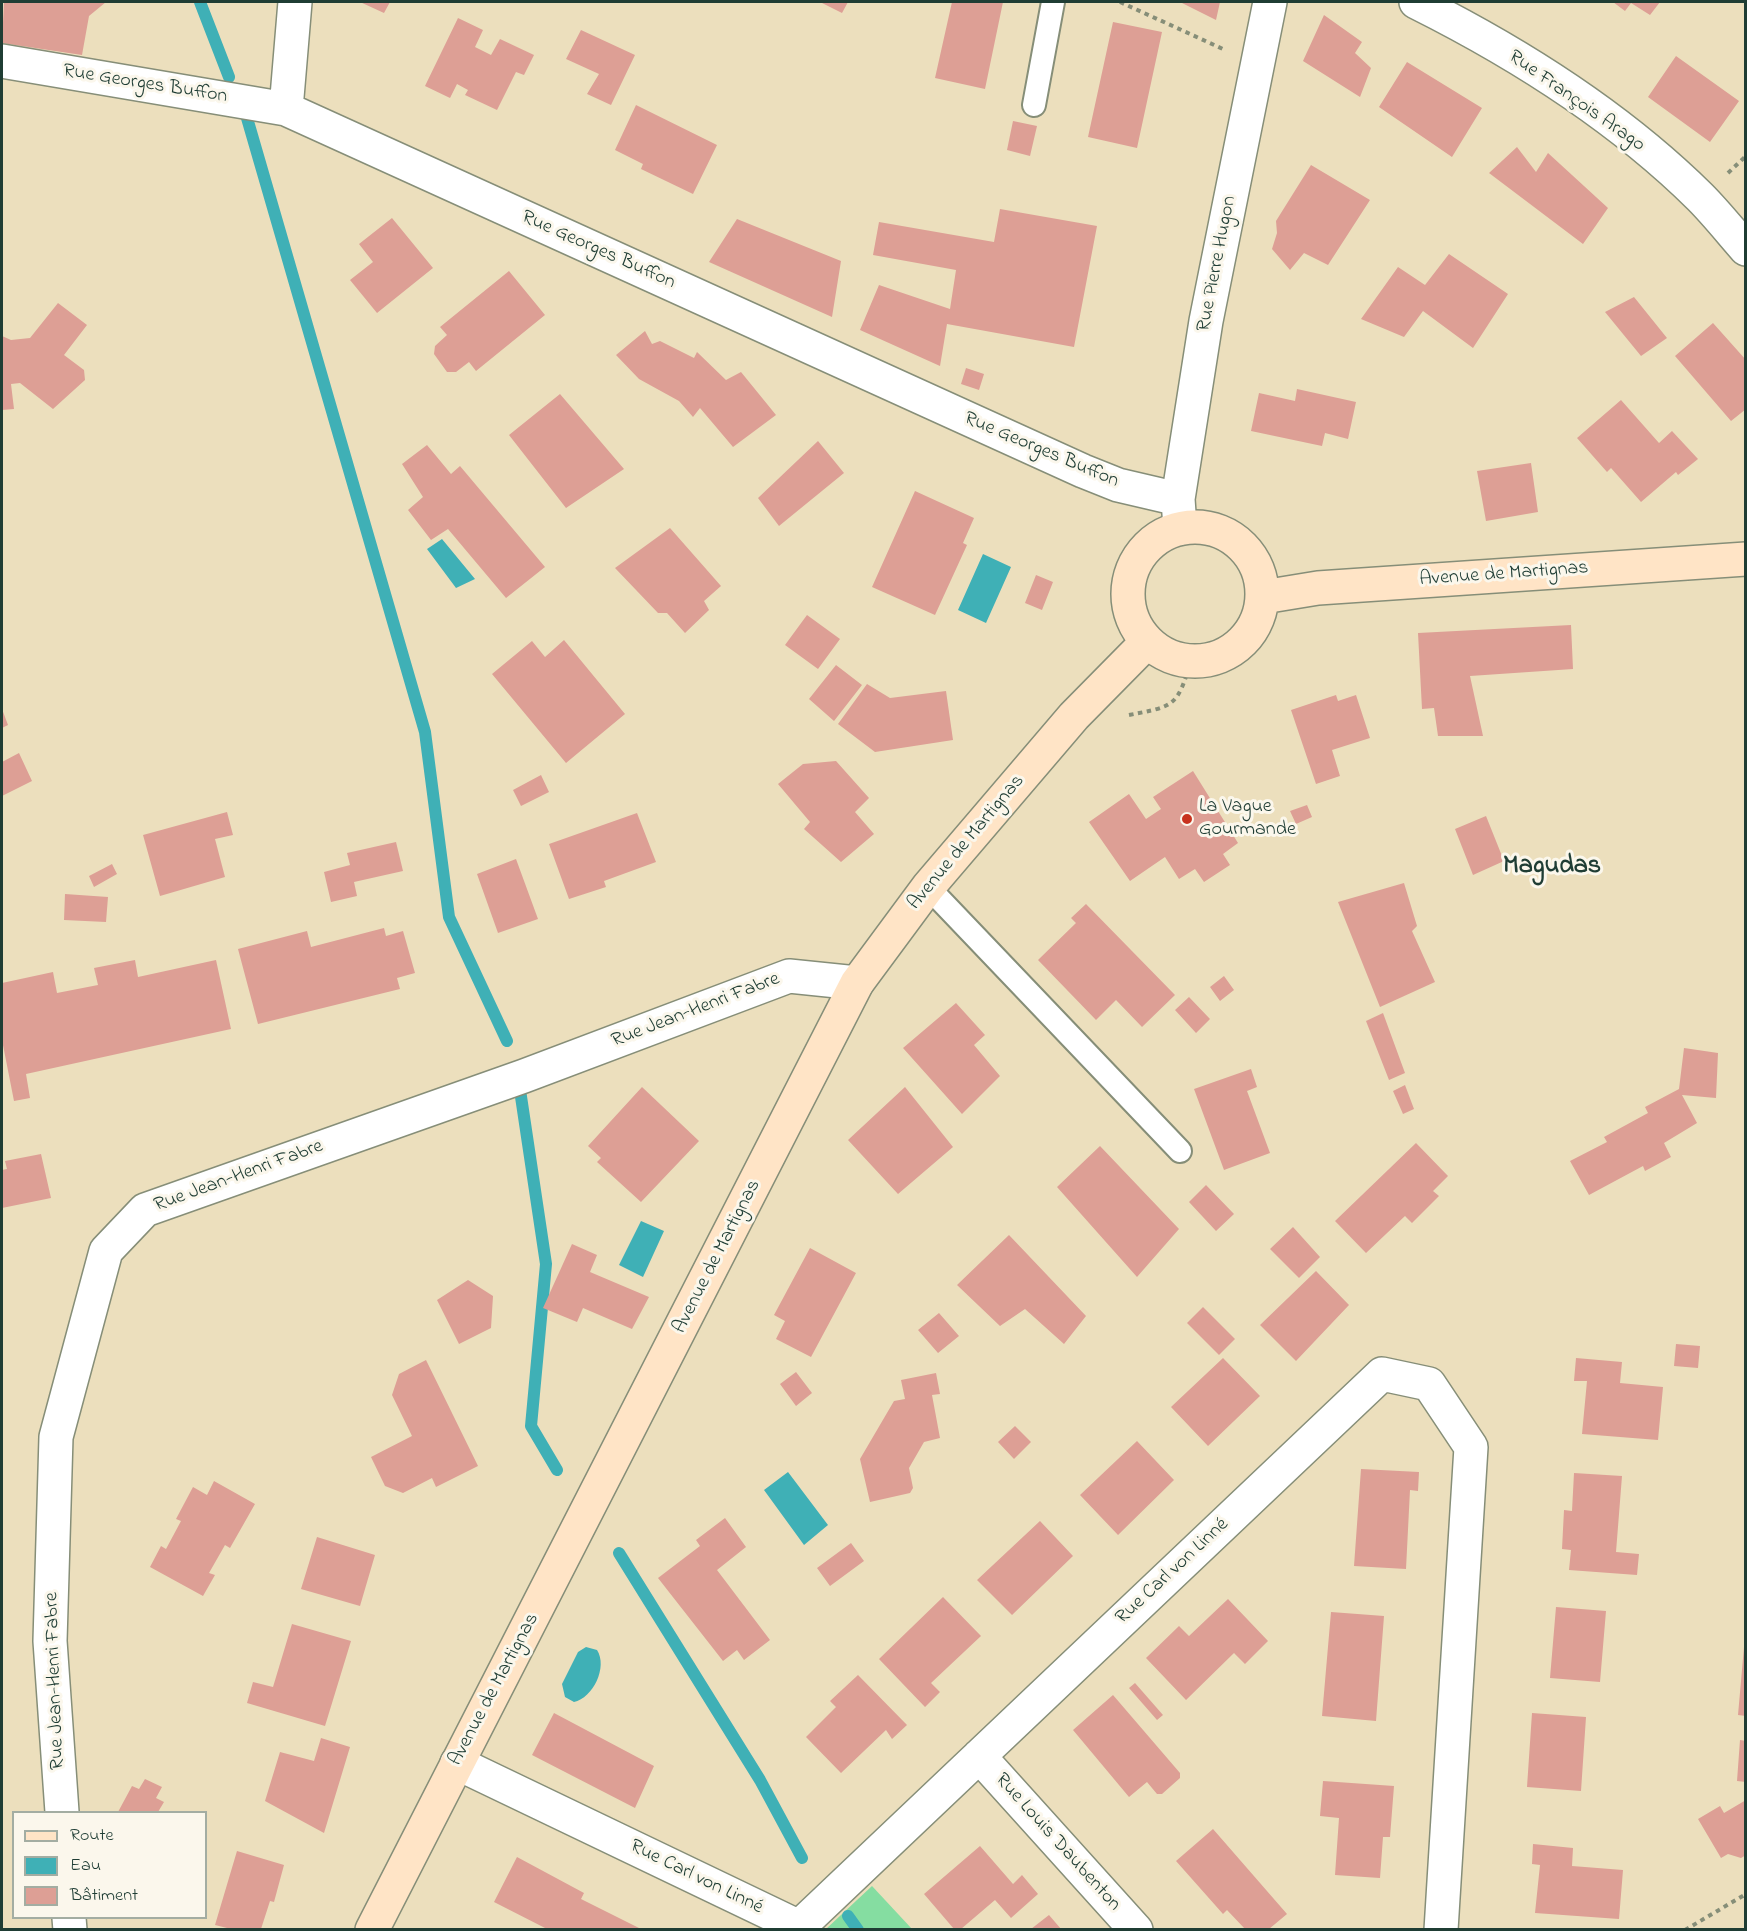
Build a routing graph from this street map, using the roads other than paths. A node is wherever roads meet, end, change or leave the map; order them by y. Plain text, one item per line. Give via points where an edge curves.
1 (295, 2) edge
2 (1053, 2) edge
3 (1270, 2) edge
4 (1416, 2) edge
5 (2, 62) edge
6 (1034, 105) dead end
7 (286, 109) junction
8 (1746, 249) edge
9 (1179, 513) junction
10 (1746, 559) edge
11 (1263, 597) junction
12 (1147, 642) junction
13 (928, 887) junction
14 (857, 983) junction
15 (1180, 1151) dead end
16 (979, 1756) junction
17 (457, 1763) junction
18 (62, 1811) edge
19 (798, 1928) edge
20 (372, 1929) edge
21 (1136, 1929) edge
22 (1441, 1929) edge

1 - 7 street
2 - 6 lane
3 - 9 street, Rue Pierre Hugon via 1206,321
4 - 8 street, Rue François Arago via 1475,32 1619,126 1701,198
5 - 7 street, Rue Georges Buffon
7 - 9 street, Rue Georges Buffon
9 - 11 street via 1239,543 1253,558 1261,577
9 - 12 street via 1145,548 1130,575 1128,606
10 - 11 street, Avenue de Martignas via 1318,588
11 - 12 street via 1258,619 1246,638 1230,652 1209,660 1191,661 1165,655
12 - 13 street, Avenue de Martignas via 1074,716
13 - 14 street, Avenue de Martignas
13 - 15 lane
14 - 17 street, Avenue de Martignas
14 - 18 street, Rue Jean-Henri Fabre via 789,976 524,1076 145,1210 106,1251 56,1437 50,1641
16 - 19 street, Rue Carl von Linné
16 - 21 street, Rue Louis Daubenton
16 - 22 street, Rue Carl von Linné via 1382,1374 1429,1384 1471,1447
17 - 19 street, Rue Carl von Linné
17 - 20 street, Avenue de Martignas

